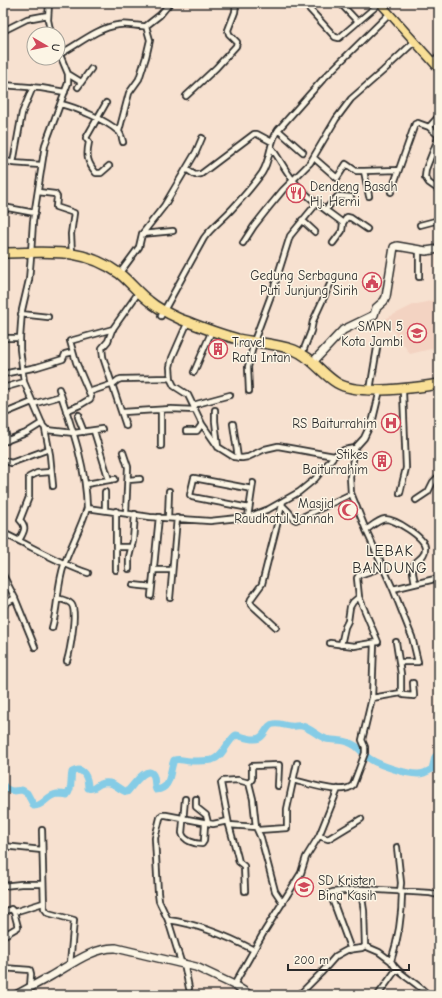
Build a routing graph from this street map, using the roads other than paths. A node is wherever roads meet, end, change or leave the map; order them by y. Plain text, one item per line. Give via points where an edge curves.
1 (49, 3) edge
2 (170, 3) edge
3 (236, 3) edge
4 (304, 3) edge
5 (340, 3) edge
6 (380, 3) edge
7 (386, 3) edge
8 (389, 14) junction
9 (48, 15) junction
10 (358, 22) junction
11 (50, 26) edge
12 (146, 26) junction
13 (3, 31) edge
14 (414, 42) junction
15 (66, 48) edge
16 (438, 59) edge
17 (65, 66) edge
18 (91, 68) dead end
19 (439, 70) edge
20 (68, 74) junction
21 (3, 85) edge
22 (33, 87) junction
23 (66, 92) junction
24 (186, 96) dead end
25 (106, 103) dead end
26 (61, 104) junction
27 (439, 116) edge
28 (97, 119) junction
29 (429, 127) junction
30 (278, 130) junction
31 (119, 131) junction
32 (202, 138) dead end
33 (123, 142) dead end
34 (271, 145) junction
35 (303, 152) dead end
36 (314, 158) junction
37 (3, 160) edge
38 (13, 163) junction
39 (41, 165) junction
40 (109, 166) dead end
41 (186, 169) junction
42 (398, 170) junction
43 (364, 171) junction
44 (293, 180) junction
45 (439, 190) edge
46 (38, 192) junction
47 (391, 192) dead end
48 (369, 196) dead end
49 (351, 197) dead end
50 (317, 203) junction
51 (3, 207) edge
52 (326, 210) junction
53 (35, 212) junction
54 (302, 220) junction
55 (439, 220) edge
56 (343, 223) junction
57 (420, 225) dead end
58 (367, 229) dead end
59 (173, 231) dead end
60 (315, 232) dead end
61 (142, 234) junction
62 (243, 243) dead end
63 (334, 243) dead end
64 (439, 249) edge
65 (419, 250) junction
66 (3, 253) edge
67 (72, 254) junction
68 (31, 255) junction
69 (3, 257) edge
70 (119, 274) junction
71 (419, 277) dead end
72 (332, 280) dead end
73 (136, 296) junction
74 (162, 313) junction
75 (21, 314) junction
76 (48, 317) dead end
77 (186, 326) junction
78 (113, 329) junction
79 (210, 335) junction
80 (3, 338) edge
81 (20, 338) junction
82 (254, 344) junction
83 (377, 348) dead end
84 (73, 352) junction
85 (302, 354) junction
86 (313, 362) junction
87 (22, 369) junction
88 (194, 372) dead end
89 (3, 374) edge
90 (171, 378) junction
91 (24, 382) junction
92 (113, 384) junction
93 (439, 384) edge
94 (3, 388) edge
95 (439, 388) edge
96 (59, 389) dead end
97 (370, 390) junction
98 (249, 391) dead end
99 (89, 392) junction
100 (403, 392) junction
101 (380, 394) junction
102 (230, 395) dead end
103 (62, 396) junction
104 (33, 403) junction
105 (194, 407) junction
106 (122, 410) junction
107 (161, 410) junction
108 (215, 410) dead end
109 (66, 411) junction
110 (3, 414) edge
111 (79, 415) dead end
112 (3, 419) edge
113 (42, 423) junction
114 (202, 424) junction
115 (233, 424) dead end
116 (126, 426) dead end
117 (45, 429) junction
118 (102, 429) dead end
119 (94, 431) junction
120 (84, 432) junction
121 (186, 432) dead end
122 (74, 433) junction
123 (5, 442) edge
124 (161, 446) dead end
125 (218, 447) junction
126 (355, 448) junction
127 (49, 449) junction
128 (123, 452) dead end
129 (334, 456) junction
130 (238, 458) junction
131 (3, 460) edge
132 (51, 472) junction
133 (439, 476) edge
134 (116, 479) dead end
135 (140, 479) dead end
136 (109, 480) junction
137 (128, 480) junction
138 (253, 483) dead end
139 (86, 484) junction
140 (53, 486) dead end
141 (252, 489) junction
142 (169, 491) dead end
143 (105, 492) dead end
144 (400, 493) dead end
145 (351, 494) junction
146 (416, 500) dead end
147 (282, 503) junction
148 (87, 508) junction
149 (249, 508) junction
150 (105, 510) junction
151 (116, 511) junction
152 (126, 513) junction
153 (135, 514) junction
154 (159, 517) junction
155 (248, 517) junction
156 (168, 518) junction
157 (177, 518) junction
158 (366, 530) junction
159 (3, 533) edge
160 (19, 541) junction
161 (117, 547) junction
162 (132, 547) junction
163 (64, 565) junction
164 (383, 567) junction
165 (129, 569) dead end
166 (116, 570) dead end
167 (154, 570) junction
168 (172, 570) junction
169 (88, 573) dead end
170 (3, 576) edge
171 (439, 578) edge
172 (415, 582) junction
173 (133, 585) dead end
174 (152, 587) junction
175 (393, 589) junction
176 (151, 596) dead end
177 (359, 597) junction
178 (15, 598) junction
179 (58, 598) junction
180 (170, 598) dead end
181 (3, 605) edge
182 (276, 627) dead end
183 (52, 628) dead end
184 (396, 642) dead end
185 (330, 643) dead end
186 (374, 643) junction
187 (341, 645) junction
188 (35, 647) dead end
189 (68, 661) dead end
190 (399, 662) junction
191 (413, 684) dead end
192 (401, 693) junction
193 (372, 698) junction
194 (297, 763) dead end
195 (293, 780) junction
196 (249, 782) junction
197 (278, 786) dead end
198 (338, 789) junction
199 (185, 799) dead end
200 (196, 799) dead end
201 (184, 819) junction
202 (361, 819) dead end
203 (206, 823) junction
204 (228, 823) junction
205 (257, 829) junction
206 (42, 830) dead end
207 (319, 836) junction
208 (3, 846) edge
209 (397, 847) dead end
210 (42, 850) junction
211 (43, 884) junction
212 (3, 886) edge
213 (363, 889) junction
214 (245, 891) dead end
215 (401, 892) junction
216 (439, 895) edge
217 (43, 903) junction
218 (283, 903) junction
219 (3, 912) edge
220 (14, 912) junction
221 (168, 920) junction
222 (3, 936) edge
223 (365, 946) junction
224 (254, 950) junction
225 (351, 950) junction
226 (391, 961) junction
227 (182, 963) junction
228 (70, 964) junction
229 (3, 968) edge
230 (396, 970) junction
231 (234, 985) junction
232 (30, 987) junction
233 (189, 988) dead end
234 (439, 992) edge
235 (16, 995) edge
236 (250, 995) edge
237 (299, 995) edge
238 (378, 995) edge
239 (428, 995) edge
240 (436, 995) edge

1 - 9 street
2 - 12 street
3 - 24 street via 228,30 236,41 236,46
4 - 10 street via 336,38 342,37
5 - 10 street
6 - 8 main road
6 - 10 street
7 - 16 main road
8 - 14 main road
8 - 30 street via 324,78
9 - 11 street
9 - 13 street via 27,19
12 - 15 street via 113,26
12 - 31 street via 150,40 146,57 139,79 129,93
14 - 19 main road
14 - 36 street via 348,102
17 - 20 street
18 - 20 street via 79,85
20 - 23 street
21 - 22 street
22 - 23 street
22 - 38 street via 22,113
23 - 26 street
25 - 28 street
26 - 28 street
26 - 39 street via 45,145
27 - 29 street
28 - 31 street
28 - 40 street via 86,137 89,142 87,156 96,173 101,173
29 - 42 street via 416,123
29 - 45 street via 439,136 425,177
30 - 34 street
30 - 35 street
31 - 33 street
32 - 41 street
34 - 41 street via 254,134 201,174 195,175
34 - 44 street
34 - 74 street via 263,171 245,195 204,238
36 - 43 street via 337,178 346,164
36 - 44 street
37 - 38 street
38 - 39 street
39 - 46 street
41 - 61 street via 164,206
42 - 43 street
42 - 47 street
43 - 48 street
44 - 50 street
44 - 62 street via 264,213
46 - 53 street
46 - 67 street via 55,194 56,207 74,213
49 - 52 street via 336,197
50 - 52 street
50 - 54 street
51 - 53 street
52 - 56 street
53 - 68 street
54 - 60 street
54 - 82 street via 290,236
55 - 57 street
56 - 58 street via 348,216
56 - 63 street via 342,231
59 - 61 street
61 - 70 street via 139,246
64 - 65 street
65 - 71 street
65 - 86 street via 394,247 384,301 376,308 374,315 343,330
66 - 68 highway
67 - 68 highway
67 - 70 highway via 96,260
68 - 69 highway
68 - 73 highway via 71,258 94,264 116,277
68 - 75 street via 29,280
70 - 74 highway
72 - 85 street via 313,321
73 - 74 highway
73 - 78 street
74 - 77 highway
74 - 82 highway
75 - 76 street
75 - 81 street
77 - 79 highway
77 - 90 street via 172,358
78 - 84 street via 72,340 70,342
78 - 92 street via 102,347
79 - 82 highway via 238,344
79 - 88 street
80 - 81 street
81 - 87 street
82 - 85 highway via 286,347
82 - 98 street via 248,367
82 - 101 highway via 300,358 338,389 354,393
83 - 97 street
84 - 87 street via 65,354 63,359
84 - 99 street
85 - 86 highway
86 - 97 highway via 343,386
87 - 89 street
87 - 91 street
90 - 92 street via 121,379
90 - 105 street via 174,386 188,395
91 - 94 street
91 - 104 street
92 - 99 street
92 - 106 street
93 - 97 highway
95 - 100 highway
96 - 103 street
99 - 109 street via 90,399
100 - 101 highway
100 - 144 street via 406,468
101 - 126 street via 373,420 364,438
102 - 105 street
103 - 104 street
103 - 109 street
104 - 110 street
104 - 113 street
105 - 107 street
105 - 114 street
106 - 107 street
106 - 116 street
107 - 124 street
108 - 125 street
109 - 122 street
111 - 120 street
112 - 123 street
113 - 117 street
113 - 123 street
114 - 121 street via 197,430
114 - 125 street
115 - 130 street
117 - 122 street
117 - 127 street
118 - 119 street
119 - 120 street
119 - 136 street
120 - 122 street
122 - 139 street
125 - 130 street
126 - 129 street via 344,450
126 - 145 street via 350,477
127 - 131 street via 11,463
127 - 132 street
128 - 137 street via 128,467
129 - 130 street via 278,446
129 - 147 street via 314,479
132 - 140 street
132 - 160 street via 37,473 29,477 29,497 20,520 25,527
133 - 146 street via 428,492
134 - 136 street
135 - 137 street
136 - 139 street
137 - 152 street
138 - 141 street
139 - 148 street
141 - 149 street
141 - 149 street via 194,478 190,495
142 - 156 street
143 - 150 street
145 - 147 street via 295,520
145 - 158 street
147 - 155 street
147 - 182 street via 262,584 250,602
148 - 150 street
148 - 163 street
149 - 155 street
150 - 151 street
151 - 152 street
151 - 161 street
152 - 153 street
153 - 154 street
153 - 162 street
154 - 156 street
154 - 167 street
155 - 157 street via 210,521
156 - 157 street
157 - 168 street
158 - 164 street
158 - 172 street via 382,520 390,520 400,524 424,542 426,548 423,556 413,568
159 - 160 street
160 - 163 street
161 - 162 street
161 - 166 street
162 - 165 street
163 - 169 street
163 - 179 street
164 - 175 street
164 - 177 street via 358,577
167 - 168 street
167 - 174 street
168 - 180 street
170 - 178 street
171 - 172 street
172 - 175 street
173 - 174 street
174 - 176 street
175 - 190 street via 412,637 418,662
177 - 186 street via 378,642
177 - 187 street via 350,607
178 - 181 street
178 - 188 street
179 - 183 street
179 - 189 street via 70,602 74,614
184 - 190 street
185 - 187 street
186 - 187 street
186 - 193 street
190 - 192 street
191 - 192 street via 414,696
192 - 193 street
193 - 198 street via 362,740 365,753 351,788
194 - 195 street
195 - 198 street via 317,787
195 - 205 street via 287,810 287,828
196 - 197 street via 252,779 252,766 278,765
196 - 204 street via 222,782
196 - 205 street
198 - 207 street
199 - 201 street
200 - 203 street via 196,807 206,815
201 - 203 street
201 - 203 street via 183,837 201,845 204,841
201 - 221 street via 162,815 155,838 158,893 161,907
202 - 207 street via 328,839
203 - 204 street
204 - 205 street
204 - 214 street via 239,860 244,866
205 - 218 street via 275,891
206 - 210 street
207 - 218 street
208 - 210 street
209 - 215 street
210 - 211 street
211 - 212 street
211 - 217 street
213 - 215 street
213 - 223 street
213 - 225 street via 330,894
215 - 216 street
215 - 226 street via 402,902
217 - 220 street
217 - 228 street via 48,913 74,920
218 - 224 street
219 - 220 street via 11,909
220 - 222 street via 18,928
221 - 224 street via 222,935
221 - 227 street
223 - 225 street
223 - 226 street
224 - 231 street
225 - 237 street via 336,956
226 - 230 street
227 - 228 street via 108,947
227 - 231 street via 204,970
227 - 233 street
228 - 232 street
229 - 232 street via 30,970
230 - 238 street
230 - 239 street via 415,982
231 - 236 street
232 - 235 street
234 - 240 street

